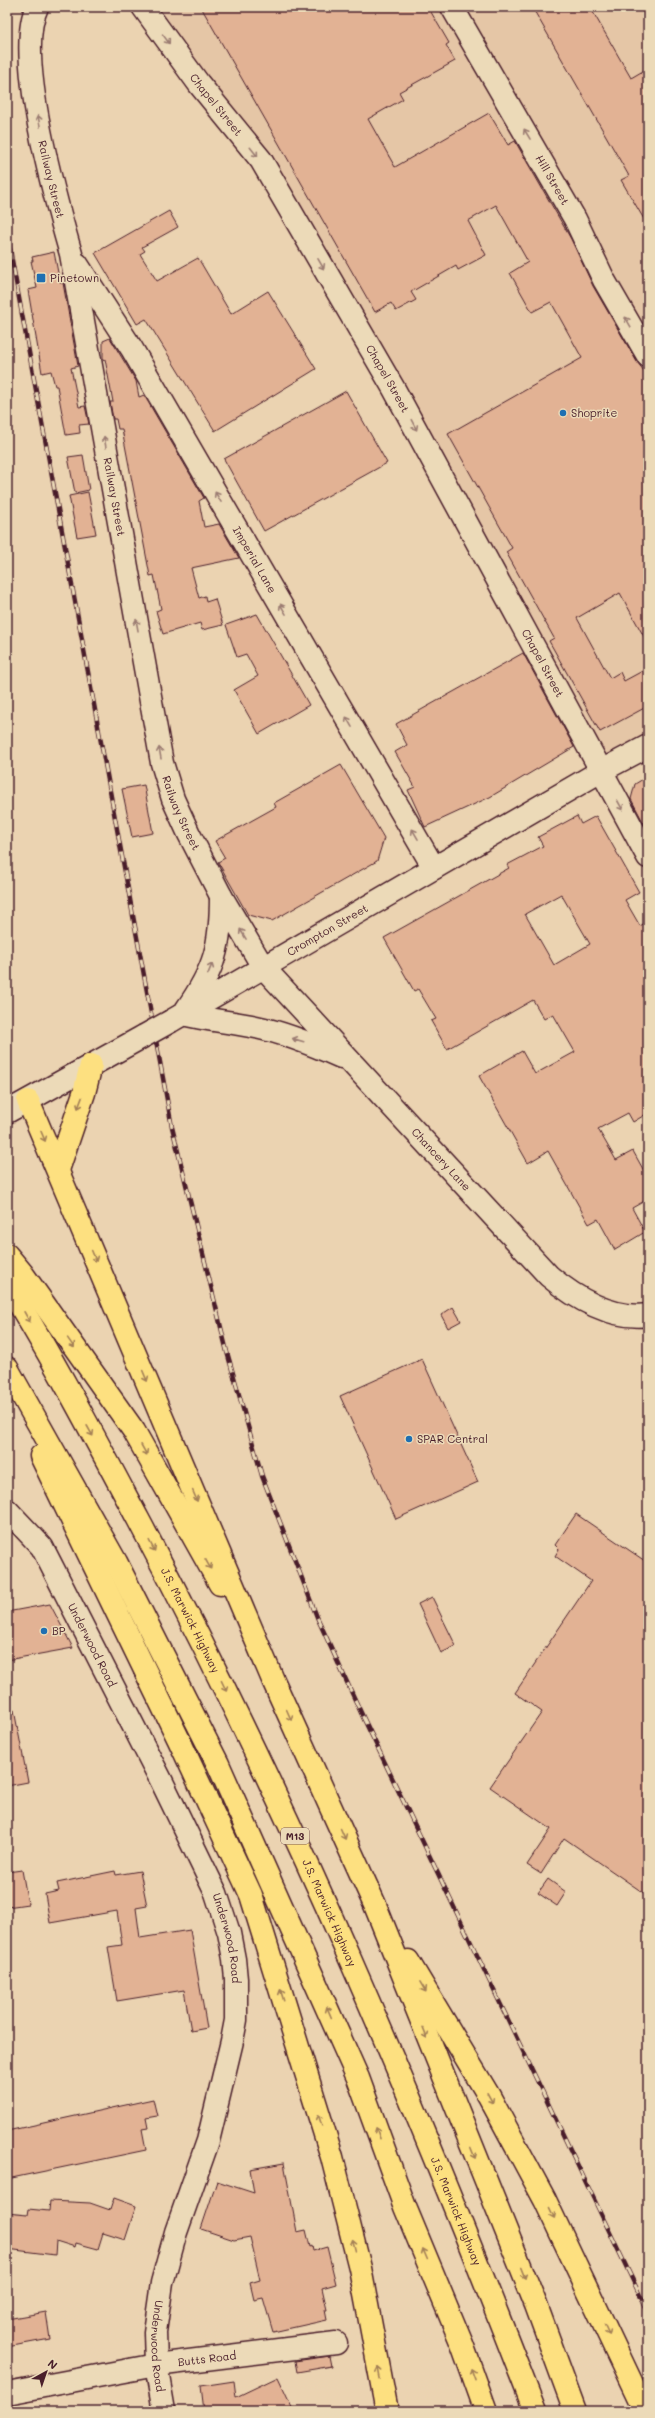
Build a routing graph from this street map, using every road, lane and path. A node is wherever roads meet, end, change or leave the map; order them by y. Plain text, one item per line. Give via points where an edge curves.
1 (37, 7) edge
2 (143, 7) edge
3 (452, 7) edge
4 (71, 254) junction
5 (648, 356) edge
6 (648, 746) edge
7 (601, 771) junction
8 (648, 857) edge
9 (434, 868) junction
10 (221, 896) junction
11 (263, 967) junction
12 (177, 1017) junction
13 (347, 1060) junction
14 (90, 1065) junction
15 (28, 1100) junction
16 (7, 1112) edge
17 (58, 1170) junction
18 (7, 1255) edge
19 (7, 1284) edge
20 (645, 1315) edge
21 (7, 1368) edge
22 (7, 1385) edge
23 (7, 1510) edge
24 (273, 1680) junction
25 (375, 1905) junction
26 (336, 2343) dead end
27 (156, 2365) junction
28 (7, 2393) edge
29 (164, 2411) edge
30 (387, 2411) edge
31 (486, 2411) edge
32 (535, 2411) edge
33 (575, 2411) edge
34 (645, 2411) edge

4 -> 1 street, Railway Street via 54,195 35,98 31,29
2 -> 7 street, Chapel Street via 199,84 261,160 394,389
5 -> 3 street, Hill Street via 604,280 576,219
9 -> 4 street, Imperial Lane via 132,349
10 -> 4 street, Railway Street via 176,806 162,763
6 - 7 street, Crompton Street
7 -> 8 street, Chapel Street
7 - 9 street, Crompton Street
9 - 11 street, Crompton Street
11 -> 10 street, Railway Street
12 -> 10 street via 211,970 220,935
11 - 12 street, Crompton Street
11 - 13 street, Chancery Lane
13 -> 12 street via 312,1044 258,1028
12 - 14 street, Crompton Street, bridge
13 - 20 street, Chancery Lane via 549,1276 578,1298 608,1310
14 - 15 street, Crompton Street
14 -> 17 highway via 84,1093
15 - 16 street, Crompton Street
15 -> 17 highway
17 -> 24 highway
18 -> 24 highway via 134,1432
19 -> 32 highway, J.S. Marwick Highway / M13 via 199,1634 243,1725 343,1942 409,2094
31 -> 21 highway via 462,2344 405,2207 358,2078 218,1764 116,1562
30 -> 22 highway via 360,2268 332,2157 251,1895
23 - 27 street, Underwood Road via 42,1547 162,1782 216,1893 234,1959 236,2020 232,2041 208,2141 176,2232 162,2283 155,2332
24 -> 25 highway
25 -> 33 highway via 536,2305
25 -> 34 highway via 489,2096 546,2200
26 - 27 street, Butts Road
27 - 28 street, Butts Road
27 - 29 street, Underwood Road

